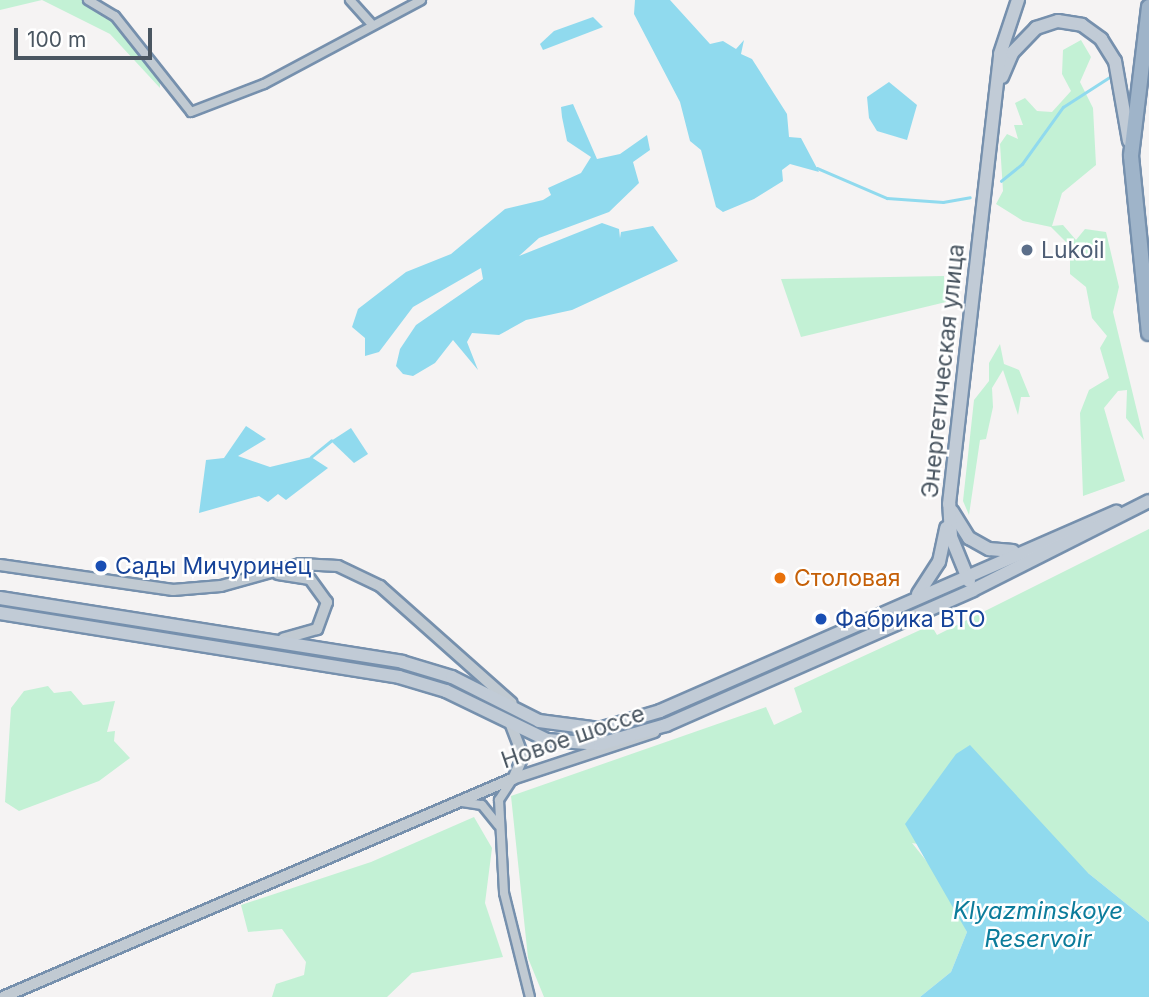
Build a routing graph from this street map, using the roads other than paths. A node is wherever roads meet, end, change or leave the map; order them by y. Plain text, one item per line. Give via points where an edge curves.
1 (88, 0) edge
2 (349, 0) edge
3 (421, 0) edge
4 (1018, 0) edge
5 (1149, 7) edge
6 (371, 23) junction
7 (994, 104) junction
8 (1131, 156) junction
9 (1149, 333) edge
10 (1149, 500) edge
11 (949, 504) junction
12 (1027, 548) junction
13 (0, 565) edge
14 (267, 574) junction
15 (966, 575) junction
16 (973, 590) junction
17 (0, 598) edge
18 (914, 598) junction
19 (0, 613) edge
20 (239, 636) junction
21 (526, 715) junction
22 (511, 725) junction
23 (666, 725) junction
24 (512, 779) junction
25 (491, 788) junction
26 (500, 795) junction
27 (459, 802) junction
28 (500, 829) junction
29 (4, 997) edge
30 (530, 997) edge

1 - 6 street via 115,16 191,112 264,84
2 - 6 street
3 - 6 street
4 - 7 main road via 1004,35
5 - 8 highway
7 - 8 main road via 1012,53 1027,34 1047,23 1082,25 1115,61
7 - 11 main road, Энергетическая улица
8 - 9 highway
10 - 12 main road, Новое шоссе
10 - 16 main road, Новое шоссе
11 - 12 main road via 961,530 981,546
11 - 15 main road, Энергетическая улица via 951,537
11 - 18 main road via 939,562
12 - 15 main road, Новое шоссе
13 - 14 street via 173,590
14 - 20 street via 301,575 317,584 325,596 325,616 302,637
14 - 21 street via 318,564 372,580
15 - 16 main road, Энергетическая улица
15 - 18 main road, Новое шоссе
16 - 23 main road, Новое шоссе
17 - 20 main road, Новое шоссе
18 - 21 main road, Новое шоссе via 629,723 573,729
19 - 22 main road via 399,677 446,691
20 - 21 main road, Новое шоссе via 424,668
22 - 23 main road via 582,745
22 - 24 street via 523,756
23 - 24 street, Новое шоссе via 628,745
24 - 25 street, Новое шоссе
24 - 26 street
25 - 26 street
25 - 27 street, Новое шоссе
26 - 28 street
27 - 28 street via 488,810
27 - 29 street, Новое шоссе
28 - 30 street via 508,922

